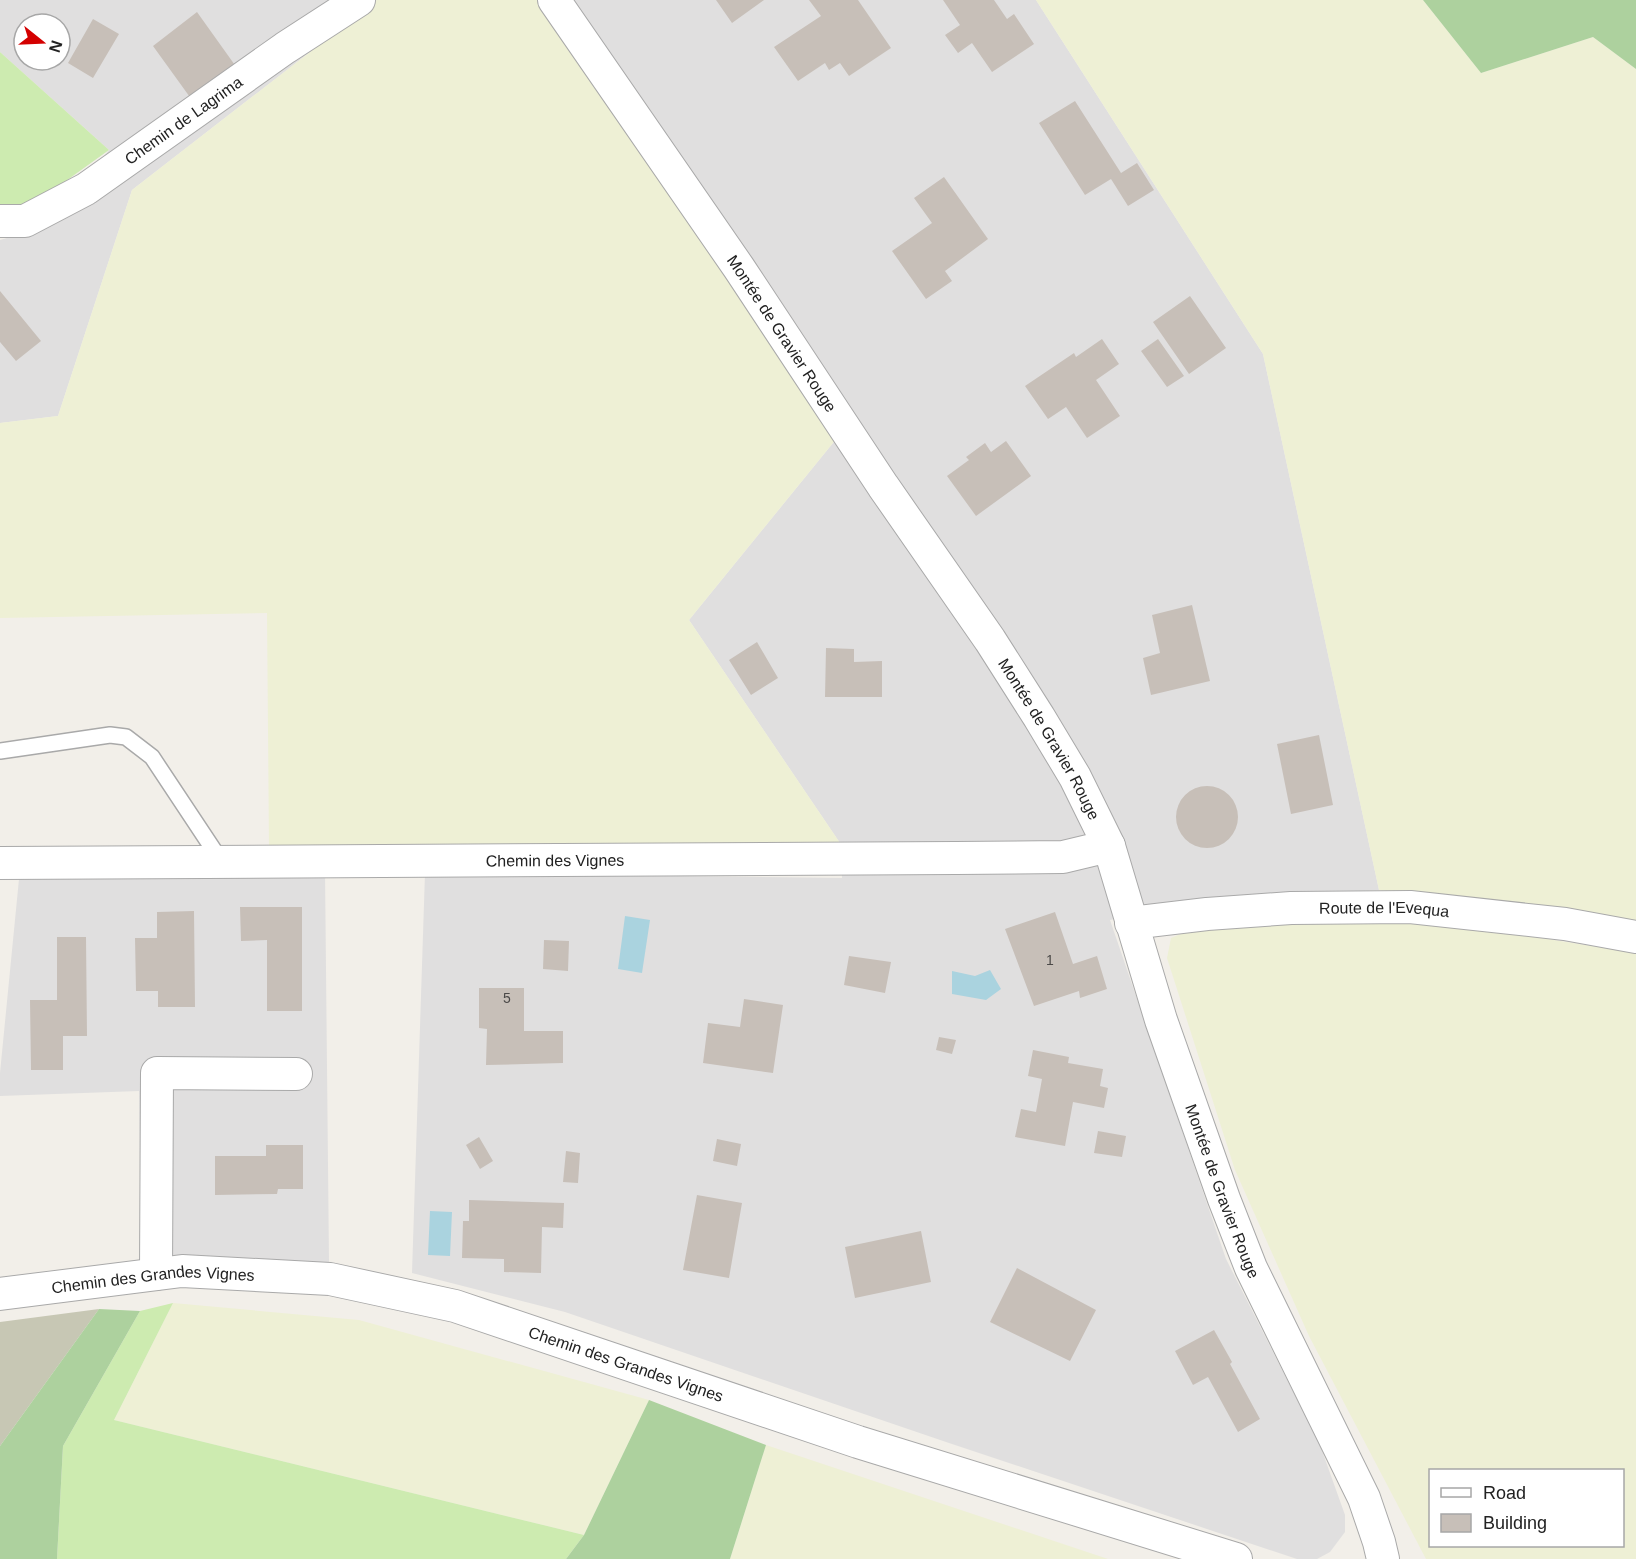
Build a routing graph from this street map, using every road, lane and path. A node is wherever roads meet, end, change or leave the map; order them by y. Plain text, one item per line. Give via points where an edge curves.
1 (359, 0) edge
2 (554, 0) edge
3 (0, 221) edge
4 (0, 751) edge
5 (1109, 846) junction
6 (221, 861) junction
7 (0, 863) edge
8 (1131, 923) junction
9 (1636, 937) edge
10 (296, 1074) dead end
11 (156, 1274) junction
12 (0, 1294) edge
13 (1236, 1559) edge
14 (1383, 1559) edge

1 - 3 street, Chemin de Lagrima via 86,189 25,221
2 - 5 street, Montée de Gravier Rouge via 1040,717
4 - 6 lane via 110,735 126,737 152,757
5 - 6 street, Chemin des Vignes via 1063,857
5 - 8 street, Montée de Gravier Rouge
6 - 7 street, Chemin des Vignes
8 - 9 street, Route de l'Evequa via 1291,908 1410,907 1565,924
8 - 14 street, Montée de Gravier Rouge via 1169,1042 1251,1268 1364,1498
10 - 11 street via 157,1073
11 - 12 street, Chemin des Grandes Vignes
11 - 13 street, Chemin des Grandes Vignes via 182,1271 330,1278 455,1306 858,1442

